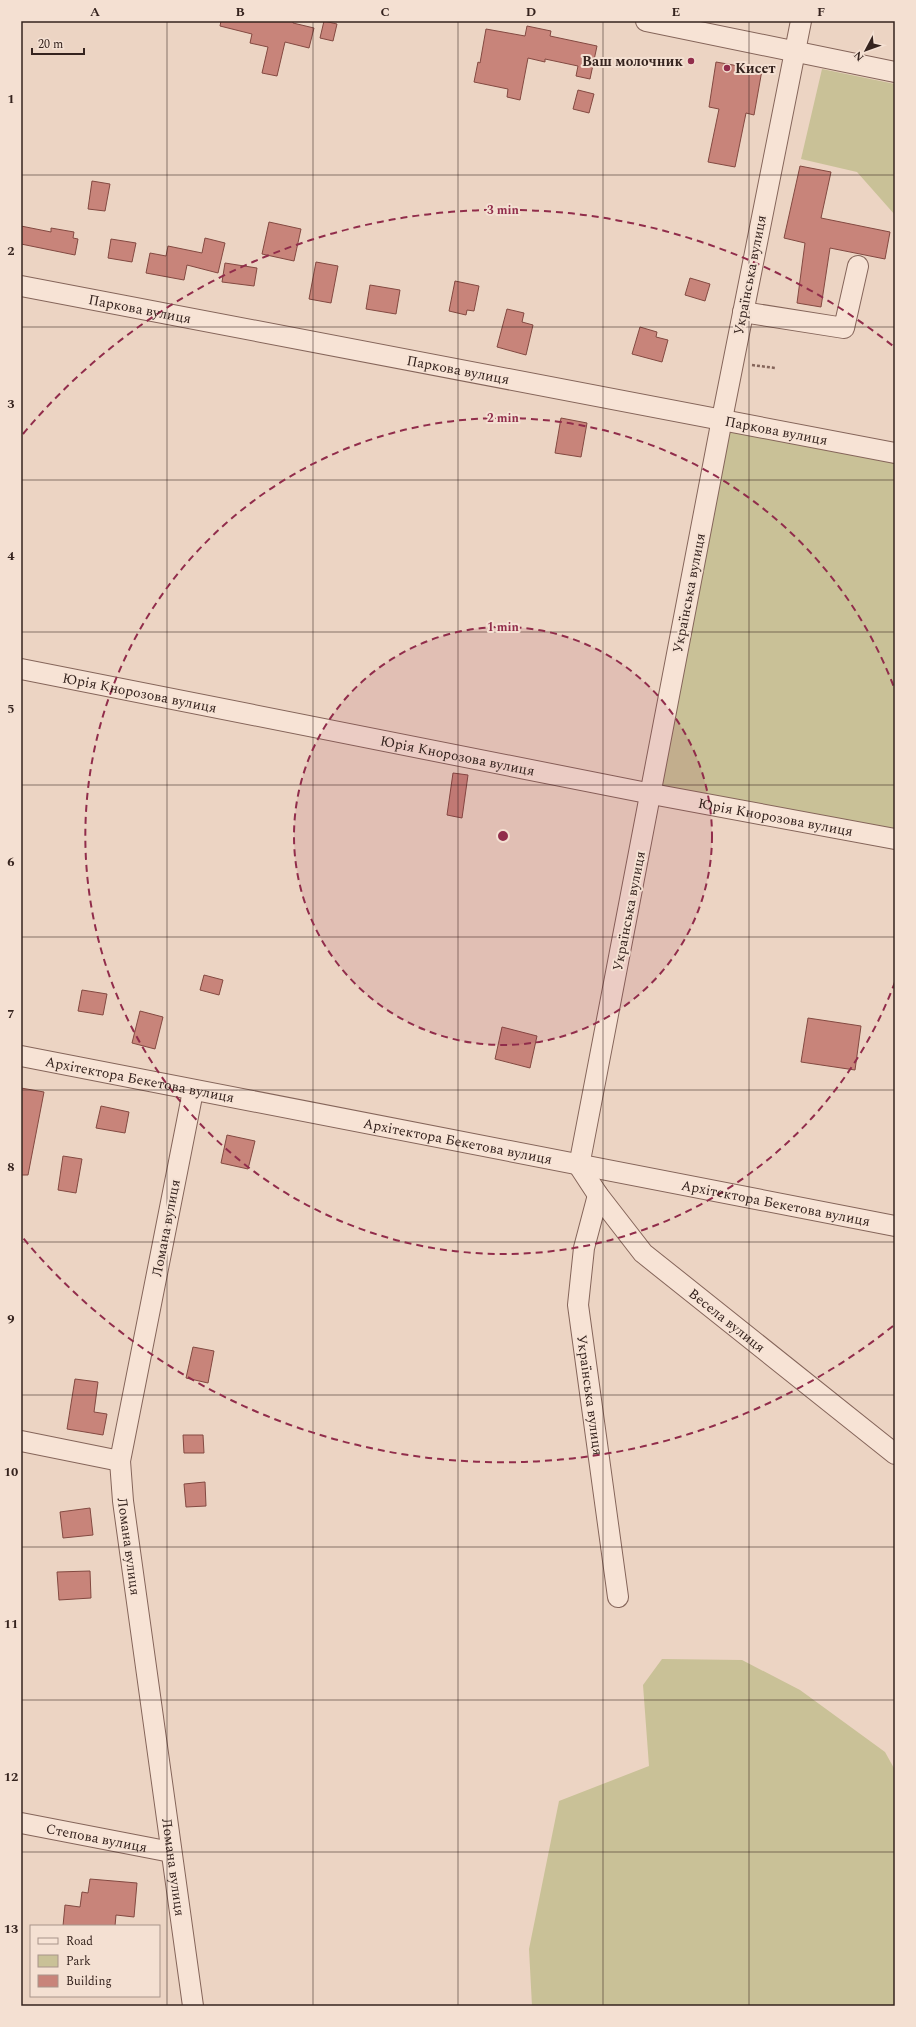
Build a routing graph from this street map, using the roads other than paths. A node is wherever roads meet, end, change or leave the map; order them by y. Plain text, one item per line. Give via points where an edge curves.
1 (646, 21) edge
2 (801, 21) edge
3 (794, 53) junction
4 (895, 72) edge
5 (858, 266) dead end
6 (21, 286) edge
7 (743, 312) junction
8 (722, 419) junction
9 (895, 453) edge
10 (21, 669) edge
11 (652, 794) junction
12 (895, 839) edge
13 (21, 1056) edge
14 (193, 1091) junction
15 (580, 1166) junction
16 (598, 1195) junction
17 (895, 1226) edge
18 (21, 1441) edge
19 (895, 1454) edge
20 (120, 1461) junction
21 (618, 1597) dead end
22 (21, 1824) edge
23 (171, 1852) junction
24 (193, 2006) edge

1 - 3 street
2 - 3 street, Українська вулиця
3 - 4 street
3 - 7 street, Українська вулиця
5 - 7 street via 844,328
6 - 8 street, Паркова вулиця
7 - 8 street, Українська вулиця
8 - 9 street, Паркова вулиця
8 - 11 street, Українська вулиця
10 - 11 street, Юрія Кнорозова вулиця
11 - 12 street, Юрія Кнорозова вулиця
11 - 15 street, Українська вулиця
13 - 14 street, Архітектора Бекетова вулиця
14 - 15 street, Архітектора Бекетова вулиця
14 - 20 street, Ломана вулиця
15 - 16 street, Весела вулиця
15 - 17 street, Архітектора Бекетова вулиця
16 - 19 street, Весела вулиця via 643,1253
16 - 21 street, Українська вулиця via 584,1248 578,1305
18 - 20 street
20 - 23 street, Ломана вулиця via 124,1509
22 - 23 street, Степова вулиця
23 - 24 street, Ломана вулиця

